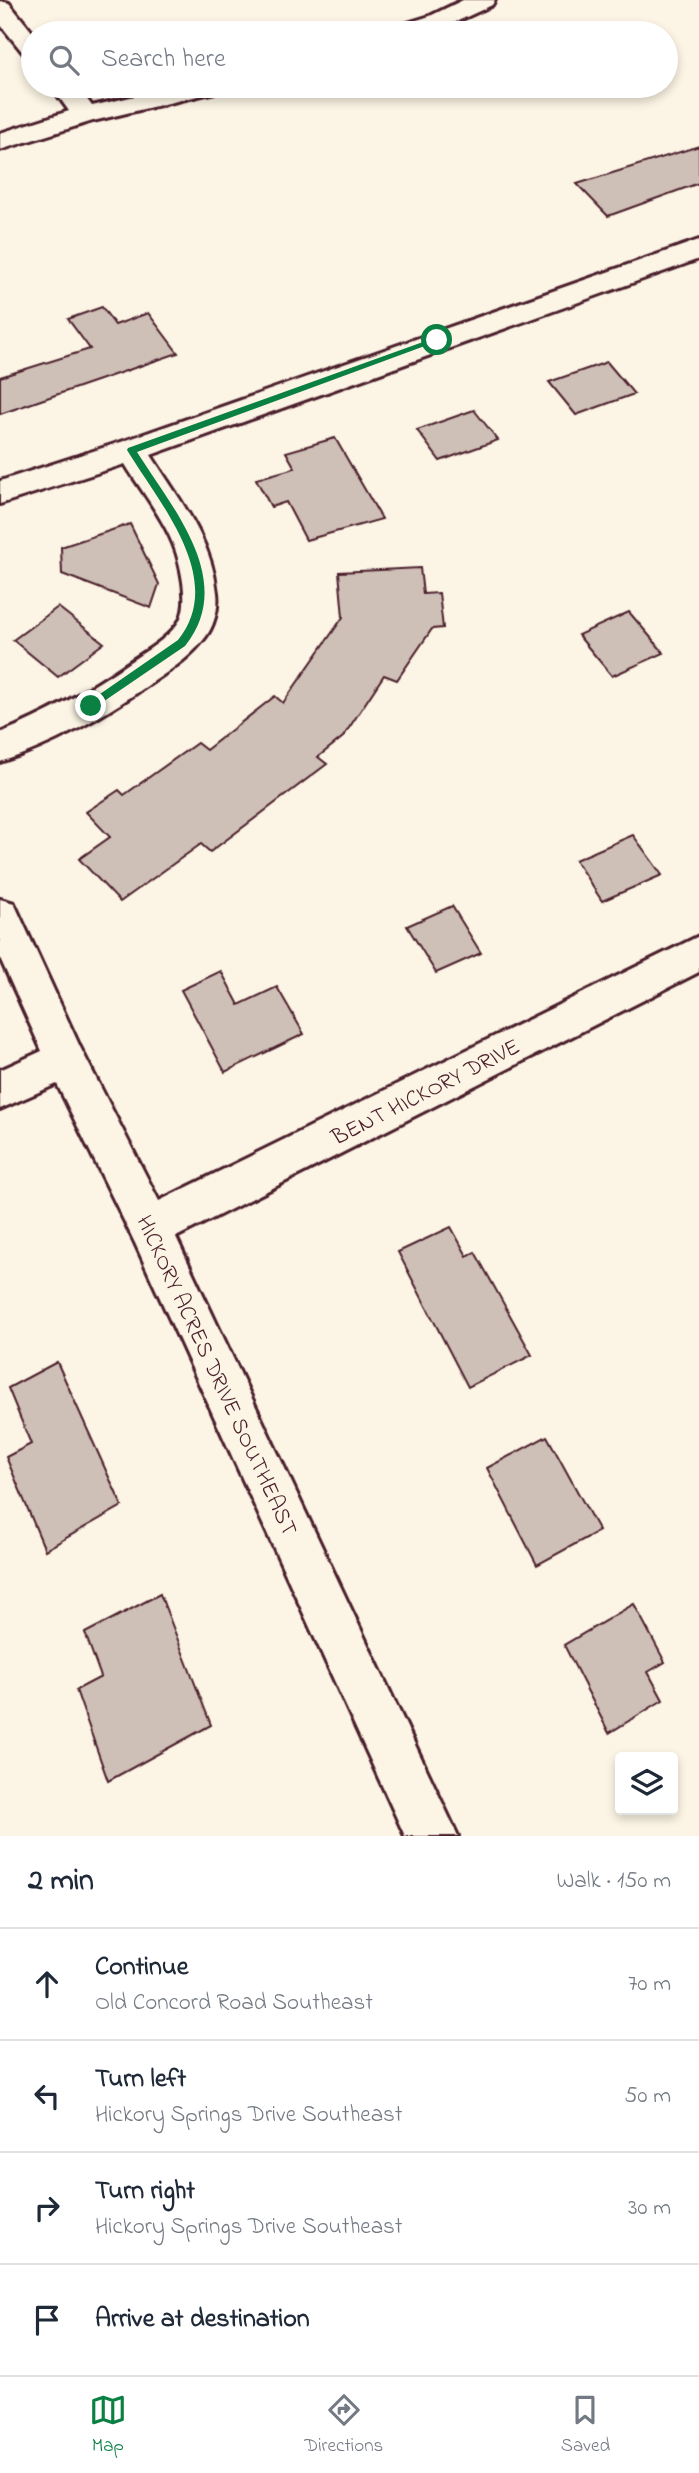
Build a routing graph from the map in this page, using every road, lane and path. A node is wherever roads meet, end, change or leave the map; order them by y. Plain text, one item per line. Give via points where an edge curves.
1 (483, 0) edge
2 (0, 8) edge
3 (436, 21) edge
4 (21, 34) edge
5 (73, 98) edge
6 (158, 98) edge
7 (85, 115) junction
8 (0, 142) edge
9 (699, 249) edge
10 (132, 450) junction
11 (0, 493) edge
12 (0, 748) edge
13 (0, 915) edge
14 (699, 954) edge
15 (66, 1060) junction
16 (0, 1090) edge
17 (150, 1228) junction
18 (432, 1836) edge

1 - 3 street
2 - 4 street
5 - 7 street
6 - 7 street
7 - 8 street
9 - 10 street
10 - 11 street
10 - 12 street via 189,542 196,562 201,596 193,629 167,655 91,706
13 - 15 street, HICKORY ACRES DRIVE SOUTHEAST
14 - 17 street, BENT HICKORY DRIVE
15 - 16 street
15 - 17 street, HICKORY ACRES DRIVE SOUTHEAST
17 - 18 street, HICKORY ACRES DRIVE SOUTHEAST

